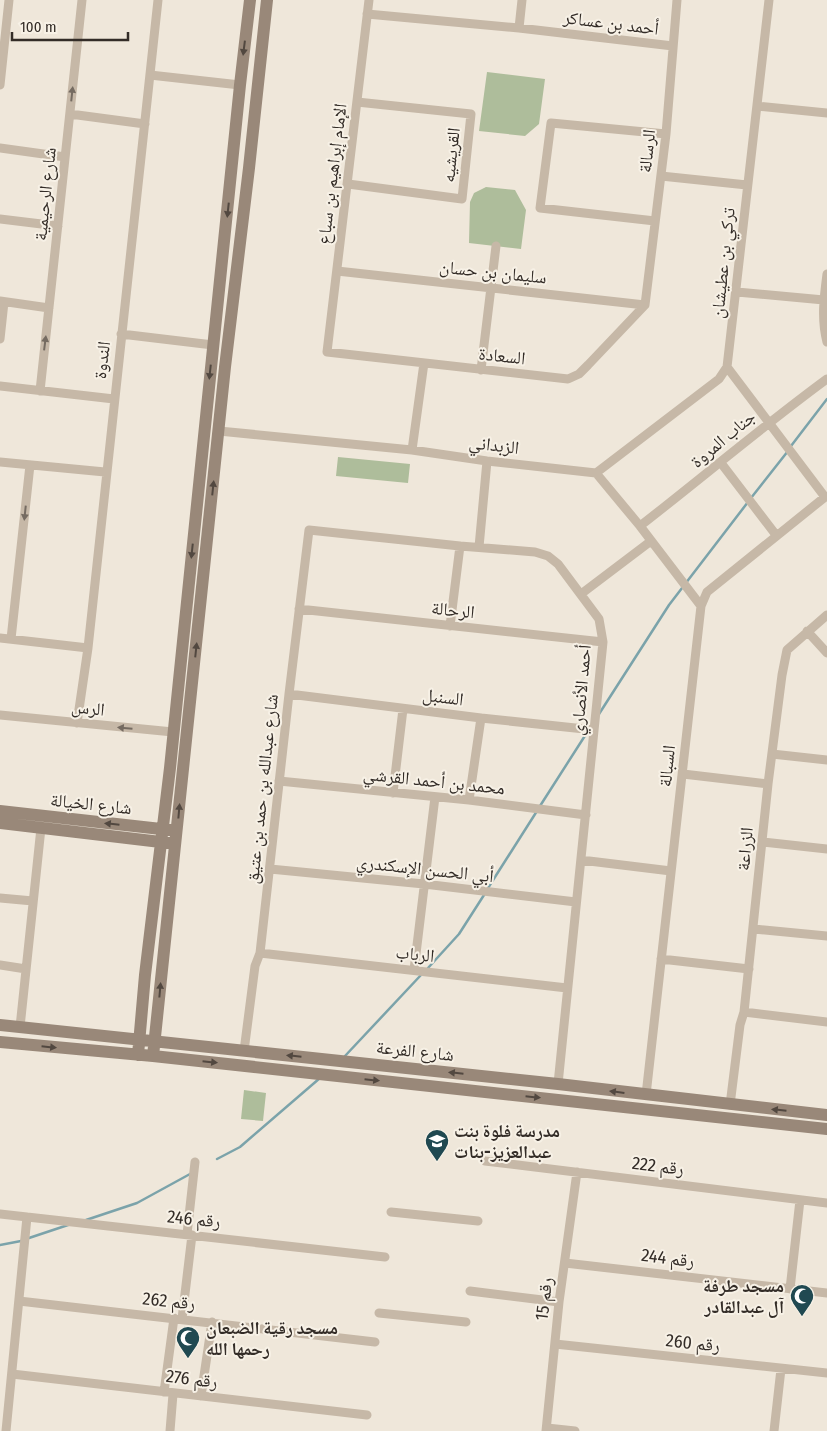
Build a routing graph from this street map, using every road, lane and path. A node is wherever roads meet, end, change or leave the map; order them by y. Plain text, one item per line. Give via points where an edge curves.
1 (9, 0) edge
2 (82, 0) edge
3 (158, 0) edge
4 (250, 0) edge
5 (267, 0) edge
6 (369, 0) edge
7 (522, 0) edge
8 (677, 0) edge
9 (769, 0) edge
10 (367, 14) junction
11 (518, 28) junction
12 (673, 46) junction
13 (150, 75) junction
14 (0, 85) edge
15 (240, 85) junction
16 (357, 102) junction
17 (757, 106) junction
18 (827, 113) edge
19 (70, 114) junction
20 (145, 124) junction
21 (666, 134) junction
22 (234, 143) junction
23 (252, 146) junction
24 (0, 148) edge
25 (65, 157) junction
26 (232, 166) junction
27 (249, 168) junction
28 (661, 176) junction
29 (348, 184) junction
30 (747, 185) junction
31 (0, 219) edge
32 (655, 221) junction
33 (58, 226) junction
34 (496, 246) dead end
35 (337, 271) junction
36 (827, 274) edge
37 (492, 288) junction
38 (736, 292) junction
39 (824, 300) junction
40 (2, 301) edge
41 (645, 305) junction
42 (49, 308) junction
43 (825, 327) edge
44 (121, 334) junction
45 (0, 339) edge
46 (827, 342) edge
47 (213, 345) junction
48 (327, 352) joint
49 (424, 364) junction
50 (727, 367) junction
51 (481, 370) junction
52 (827, 380) edge
53 (0, 386) edge
54 (40, 391) junction
55 (114, 399) junction
56 (770, 421) junction
57 (219, 431) junction
58 (412, 450) junction
59 (487, 461) junction
60 (0, 462) edge
61 (721, 463) junction
62 (30, 465) junction
63 (105, 472) junction
64 (596, 473) junction
65 (826, 497) edge
66 (640, 526) junction
67 (309, 530) joint
68 (776, 535) junction
69 (651, 541) junction
70 (460, 546) junction
71 (478, 547) junction
72 (581, 594) junction
73 (700, 606) junction
74 (299, 609) junction
75 (827, 615) edge
76 (450, 626) junction
77 (807, 631) junction
78 (0, 638) edge
79 (11, 639) junction
80 (603, 642) junction
81 (88, 648) junction
82 (827, 652) edge
83 (289, 694) junction
84 (404, 709) junction
85 (0, 715) edge
86 (481, 718) junction
87 (78, 723) junction
88 (594, 730) junction
89 (173, 732) junction
90 (772, 754) junction
91 (827, 760) edge
92 (682, 774) junction
93 (279, 781) junction
94 (768, 784) junction
95 (393, 793) junction
96 (435, 797) junction
97 (469, 800) junction
98 (0, 811) edge
99 (586, 815) junction
100 (0, 823) edge
101 (142, 827) junction
102 (41, 828) junction
103 (163, 836) junction
104 (177, 838) junction
105 (136, 840) junction
106 (763, 842) junction
107 (827, 849) edge
108 (581, 860) junction
109 (270, 869) junction
110 (671, 871) junction
111 (424, 884) junction
112 (0, 898) edge
113 (33, 901) junction
114 (576, 902) junction
115 (754, 929) junction
116 (827, 936) edge
117 (260, 953) junction
118 (661, 959) junction
119 (0, 965) edge
120 (26, 969) junction
121 (749, 969) junction
122 (414, 970) junction
123 (567, 988) junction
124 (744, 1012) junction
125 (141, 1014) junction
126 (157, 1014) junction
127 (827, 1022) edge
128 (0, 1025) edge
129 (20, 1027) junction
130 (139, 1040) junction
131 (155, 1041) junction
132 (0, 1042) edge
133 (244, 1051) junction
134 (138, 1055) junction
135 (153, 1056) junction
136 (558, 1084) junction
137 (646, 1095) junction
138 (730, 1104) junction
139 (827, 1115) edge
140 (827, 1129) edge
141 (485, 1161) dead end
142 (195, 1162) dead end
143 (577, 1172) junction
144 (800, 1200) junction
145 (827, 1203) edge
146 (391, 1212) dead end
147 (0, 1214) edge
148 (27, 1217) junction
149 (478, 1221) dead end
150 (189, 1235) junction
151 (385, 1257) dead end
152 (565, 1263) junction
153 (790, 1289) junction
154 (470, 1292) dead end
155 (827, 1293) edge
156 (19, 1301) junction
157 (559, 1302) junction
158 (379, 1312) dead end
159 (178, 1319) junction
160 (212, 1322) junction
161 (466, 1322) dead end
162 (375, 1342) dead end
163 (555, 1344) junction
164 (781, 1369) junction
165 (827, 1373) edge
166 (12, 1374) junction
167 (168, 1393) junction
168 (200, 1396) junction
169 (367, 1416) dead end
170 (547, 1429) edge
171 (6, 1431) edge
172 (170, 1431) edge
173 (575, 1431) edge
174 (774, 1431) edge

1 - 14 street
19 -> 2 street, شارع الرحيمية
3 - 13 street, الندوة
4 -> 15 street
5 - 23 street
6 - 10 street, الإمام إبراهيم بن سباع
7 - 11 street
8 - 12 street, الرسالة
9 - 17 street, تركي بن عطيشان
10 - 11 street, أحمد بن عساكر
10 - 16 street, الإمام إبراهيم بن سباع
11 - 12 street, أحمد بن عساكر
12 - 21 street, الرسالة
13 - 15 street
13 - 20 street, الندوة
15 - 22 street
16 - 29 street, الإمام إبراهيم بن سباع
16 - 29 street, القريشيه via 471,114 462,199
17 - 18 street
17 - 30 street, تركي بن عطيشان
19 - 20 street
19 - 25 street, شارع الرحيمية
20 - 44 street, الندوة
21 - 28 street, الرسالة
21 - 32 street via 551,123 540,208
22 - 23 street via 238,150 244,152
22 - 26 street
23 - 27 street
24 - 25 street
25 - 33 street, شارع الرحيمية
26 - 27 street via 240,163
26 -> 47 street
27 - 57 street
28 - 30 street
28 - 32 street, الرسالة
29 - 35 street, الإمام إبراهيم بن سباع
30 - 38 street, تركي بن عطيشان
31 - 33 street
32 - 41 street, الرسالة
33 - 42 street, شارع الرحيمية
34 - 37 street
35 - 37 street, سليمان بن حسان
35 - 48 street, الإمام إبراهيم بن سباع
36 - 39 street
37 - 41 street, سليمان بن حسان
37 - 51 street
38 - 39 street
38 - 50 street, تركي بن عطيشان
39 - 43 street
40 - 42 street
40 - 45 street
41 - 51 street, السعادة via 579,374 568,379
54 -> 42 street, شارع الرحيمية
43 - 46 street
44 - 47 street
44 - 55 street, الندوة
47 -> 89 street
48 - 49 street, السعادة
49 - 51 street, السعادة
49 - 58 street
50 - 56 street
50 - 64 street via 719,379
52 - 56 street, جناب المروة
53 - 54 street
54 - 55 street
55 - 63 street, الندوة
56 - 61 street, جناب المروة
56 - 65 street
57 - 58 street, الزبداني
104 -> 57 street
58 - 59 street, الزبداني
59 - 64 street, الزبداني
59 - 71 street
60 - 62 street
61 - 66 street, جناب المروة
61 - 68 street
62 - 63 street
62 -> 79 street
63 - 81 street, الندوة
64 - 66 street
65 - 68 street, السبالة
66 - 69 street
67 - 70 street, أحمد الأنصاري
67 - 74 street, شارع عبدالله بن حمد بن عتيق
68 - 73 street, السبالة via 707,592
69 - 72 street
69 - 73 street
70 - 71 street, أحمد الأنصاري
70 - 76 street
71 - 72 street, أحمد الأنصاري via 548,556
72 - 80 street, أحمد الأنصاري via 599,619
73 - 92 street, السبالة
74 - 76 street, الرحالة
74 - 83 street, شارع عبدالله بن حمد بن عتيق
75 - 77 street, الزراعة
76 - 80 street, الرحالة
77 - 82 street
77 - 90 street, الزراعة via 787,650
78 - 79 street
79 - 81 street
80 - 88 street, أحمد الأنصاري
81 - 87 street, الندوة
83 - 84 street, السنبل
83 - 93 street, شارع عبدالله بن حمد بن عتيق
84 - 86 street, السنبل
84 - 95 street
85 - 87 street, الرس
86 - 88 street, السنبل
86 - 97 street
89 -> 87 street, الرس
88 - 99 street, أحمد الأنصاري
89 - 103 street
90 - 91 street
90 - 94 street, الزراعة
92 - 94 street
92 - 110 street, السبالة
93 - 95 street, محمد بن أحمد القرشي
93 - 109 street, شارع عبدالله بن حمد بن عتيق
94 - 106 street, الزراعة
95 - 96 street, محمد بن أحمد القرشي
96 - 97 street, محمد بن أحمد القرشي
96 - 111 street
97 - 99 street, محمد بن أحمد القرشي
101 -> 98 street, شارع الخيالة
99 - 108 street, أحمد الأنصاري
100 - 102 street, شارع الخيالة
101 - 103 street, شارع الخيالة
101 - 105 street via 144,835
102 - 105 street, شارع الخيالة
102 - 113 street
103 - 104 street, شارع الخيالة
103 - 105 street, شارع الخيالة
103 - 125 street
126 -> 104 street
106 - 107 street
106 - 115 street, الزراعة
108 - 110 street
108 - 114 street, أحمد الأنصاري
109 - 111 street, أبي الحسن الإسكندري
109 - 117 street, شارع عبدالله بن حمد بن عتيق
110 - 118 street, السبالة
111 - 114 street, أبي الحسن الإسكندري
111 - 122 street
112 - 113 street
113 - 120 street
114 - 123 street, أحمد الأنصاري
115 - 116 street
115 - 121 street, الزراعة
117 - 122 street, الرباب
117 - 133 street, شارع عبدالله بن حمد بن عتيق via 255,966
118 - 121 street
118 - 137 street, السبالة
119 - 120 street
120 - 129 street
121 - 124 street, الزراعة
122 - 123 street, الرباب
123 - 136 street, أحمد الأنصاري
124 - 127 street
124 - 138 street, الزراعة
125 - 126 street via 146,1030 151,1030
125 - 130 street
126 - 131 street
128 - 129 street, شارع الفرعة
129 - 130 street, شارع الفرعة
130 - 131 street, شارع الفرعة
130 - 134 street
131 - 133 street, شارع الفرعة
131 - 135 street
132 -> 134 street, شارع الفرعة
136 -> 133 street, شارع الفرعة
134 - 135 street, شارع الفرعة
135 -> 140 street, شارع الفرعة
137 -> 136 street, شارع الفرعة
137 - 138 street, شارع الفرعة
139 -> 138 street, شارع الفرعة
141 - 143 street, رقم 222
142 - 150 street
143 - 144 street, رقم 222
143 - 152 street, رقم 15
144 - 145 street, رقم 222
144 - 153 street
146 - 149 street
147 - 148 street, رقم 246
148 - 150 street, رقم 246
148 - 156 street
150 - 151 street, رقم 246
150 - 159 street
152 - 153 street, رقم 244
152 - 157 street, رقم 15
153 - 155 street, رقم 244
154 - 157 street
156 - 159 street, رقم 262
156 - 166 street
157 - 163 street, رقم 15
158 - 161 street
159 - 160 street, رقم 262
159 - 167 street
160 - 162 street, رقم 262
160 - 168 street
163 - 164 street, رقم 260
163 - 170 street, رقم 15
164 - 165 street, رقم 260
164 - 174 street
166 - 167 street, رقم 276
166 - 171 street
167 - 168 street, رقم 276
167 - 172 street
168 - 169 street, رقم 276
170 - 173 street

